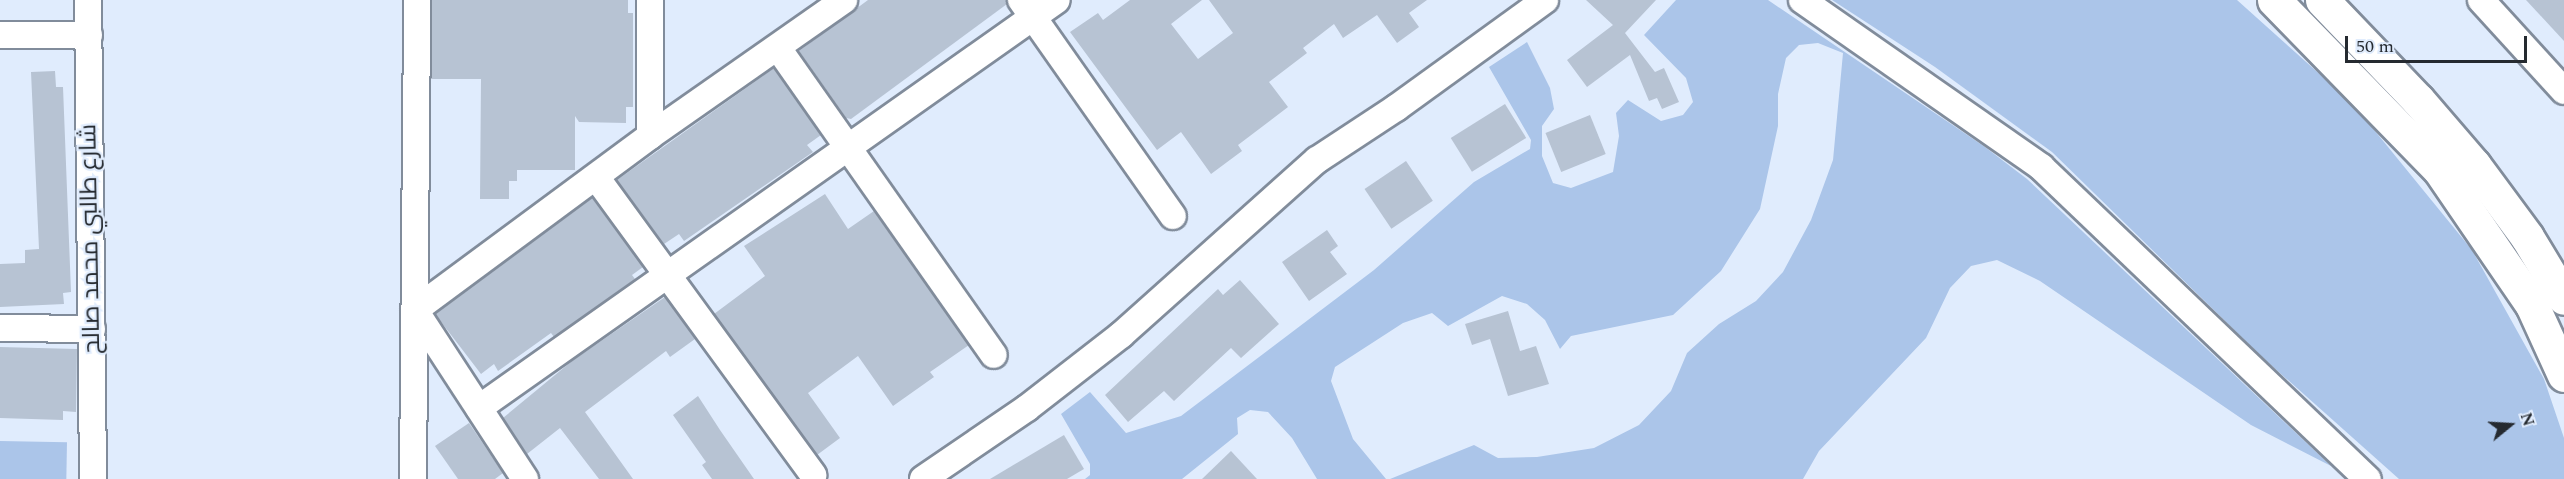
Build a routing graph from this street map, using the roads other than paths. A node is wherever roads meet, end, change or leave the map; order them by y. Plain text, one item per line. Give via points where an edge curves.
1 (88, 0) edge
2 (417, 0) edge
3 (651, 0) edge
4 (844, 0) edge
5 (1057, 0) edge
6 (1545, 0) edge
7 (1802, 0) edge
8 (2274, 0) edge
9 (2322, 0) edge
10 (2481, 0) edge
11 (1027, 9) edge
12 (0, 35) edge
13 (89, 35) junction
14 (778, 48) junction
15 (2564, 91) edge
16 (650, 136) junction
17 (848, 151) junction
18 (596, 177) junction
19 (1173, 216) dead end
20 (668, 274) junction
21 (2564, 298) edge
22 (415, 310) junction
23 (0, 328) edge
24 (92, 329) junction
25 (994, 355) dead end
26 (2564, 375) edge
27 (479, 408) junction
28 (813, 475) dead end
29 (93, 479) edge
30 (413, 479) edge
31 (525, 479) edge
32 (923, 479) edge
33 (2368, 479) edge

1 - 13 street, شارع طالبي محمد صالح
2 - 22 street
3 - 16 street
4 - 14 street
5 - 11 street
6 - 32 street via 1317,160 1121,335 1027,408
7 - 33 street via 2042,167
8 - 26 highway via 2439,169 2532,305
9 - 21 highway via 2418,99 2474,165 2527,237
10 - 15 street
11 - 17 street
11 - 19 street
12 - 13 street
13 - 24 street, شارع طالبي محمد صالح
14 - 16 street
14 - 17 street
16 - 18 street
17 - 20 street
17 - 25 street
18 - 20 street
18 - 22 street
20 - 27 street
20 - 28 street
22 - 27 street
22 - 30 street
23 - 24 street
24 - 29 street, شارع طالبي محمد صالح
27 - 31 street

